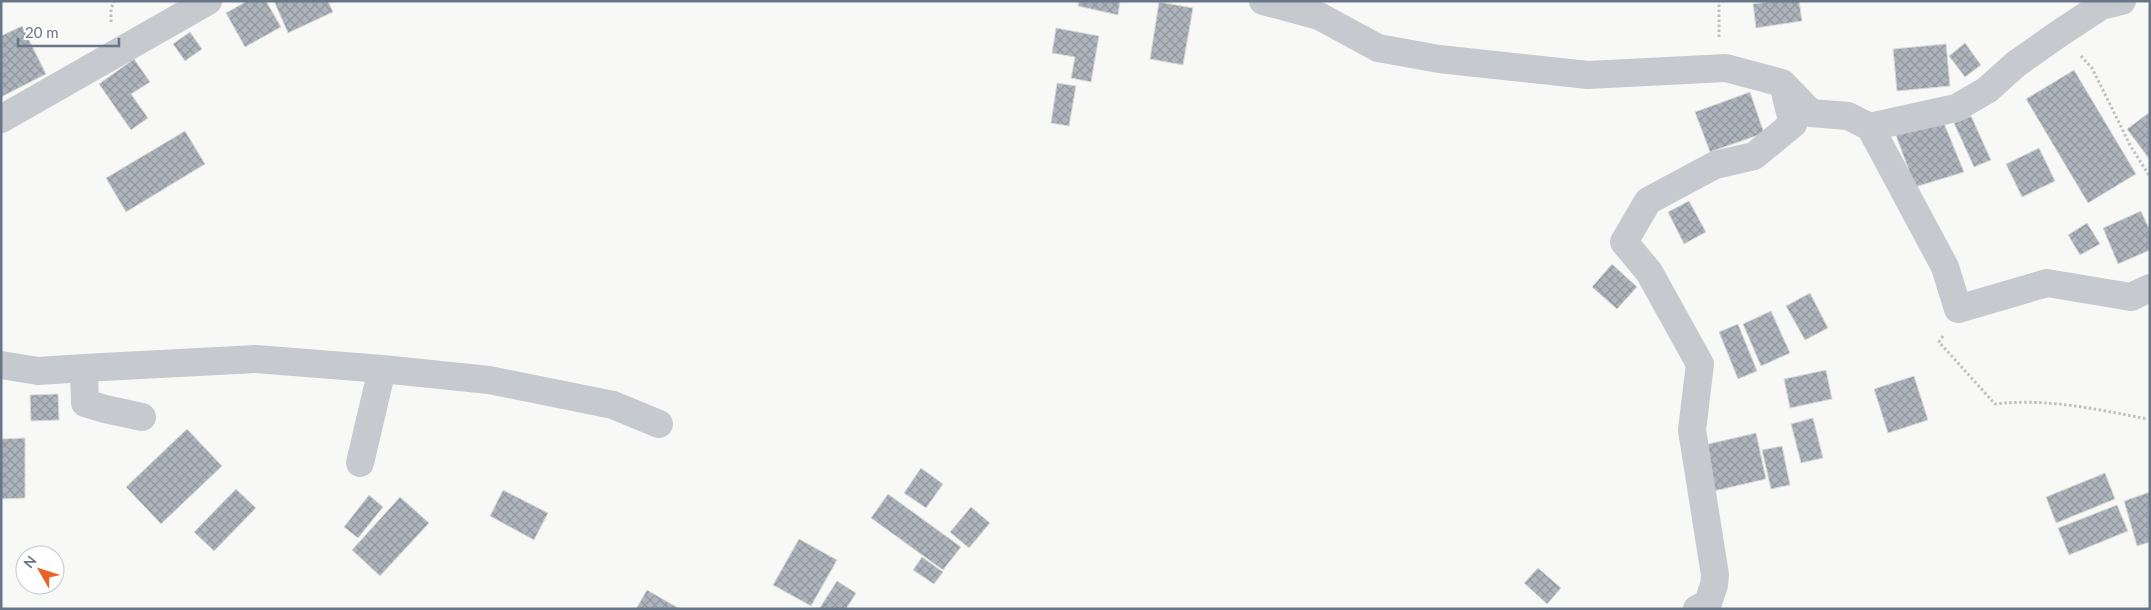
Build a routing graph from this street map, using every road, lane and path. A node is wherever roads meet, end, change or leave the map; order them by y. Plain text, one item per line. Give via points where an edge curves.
1 (208, 1) edge
2 (1263, 1) edge
3 (2122, 1) edge
4 (2060, 33) junction
5 (1782, 83) junction
6 (1, 119) edge
7 (1870, 127) junction
8 (2150, 177) edge
9 (2150, 288) edge
10 (1958, 309) junction
11 (1, 365) edge
12 (84, 368) junction
13 (382, 369) junction
14 (142, 416) dead end
15 (2147, 419) dead end
16 (659, 424) dead end
17 (360, 463) dead end
18 (1697, 609) edge

1 - 6 street
2 - 5 street via 1319,16 1378,48 1439,59 1588,76 1726,68
3 - 4 street via 2101,6
4 - 7 street via 2016,64 1987,90 1956,108
4 - 8 path via 2092,68 2130,145
5 - 7 street via 1811,113 1848,116
5 - 18 street via 1792,124 1754,156 1715,165 1648,201 1624,242 1649,272 1700,364 1692,430 1714,585 1708,603
7 - 10 street via 1945,267
9 - 10 street via 2131,298 2046,283
10 - 15 path via 1939,342 1995,404 2019,401 2071,404
11 - 12 street via 38,371
12 - 13 street via 256,359
12 - 14 street via 85,403
13 - 16 street via 499,382 614,405
13 - 17 street

